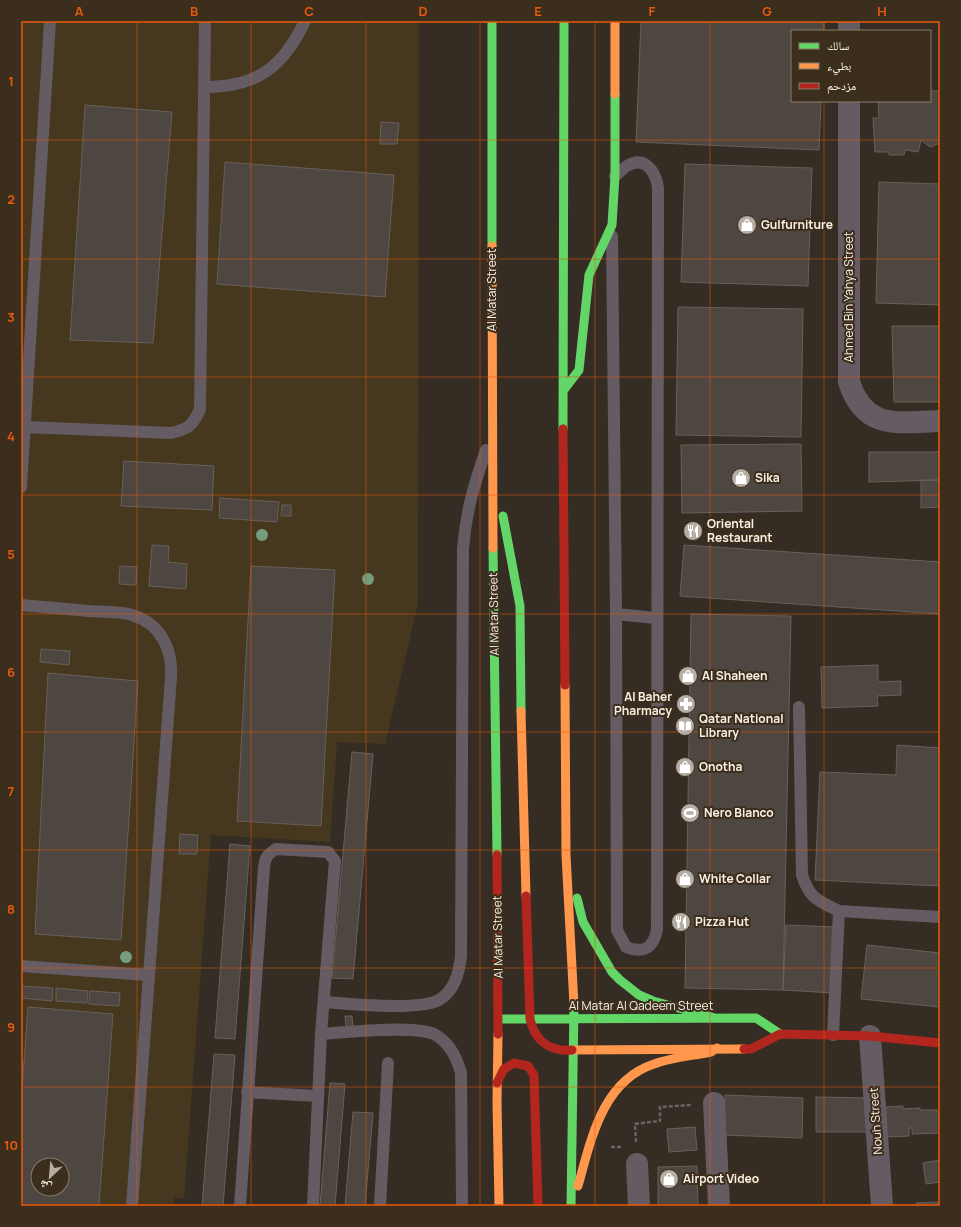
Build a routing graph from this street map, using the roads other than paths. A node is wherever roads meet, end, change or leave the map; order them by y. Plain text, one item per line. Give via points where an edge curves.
1 (50, 21) edge
2 (205, 21) edge
3 (305, 21) edge
4 (492, 21) edge
5 (564, 21) edge
6 (615, 21) edge
7 (204, 87) junction
8 (849, 102) edge
9 (615, 176) junction
10 (612, 225) junction
11 (563, 391) junction
12 (940, 421) edge
13 (25, 427) junction
14 (492, 436) junction
15 (21, 487) edge
16 (21, 605) edge
17 (616, 614) junction
18 (656, 618) junction
19 (799, 706) dead end
20 (566, 854) junction
21 (839, 911) junction
22 (940, 917) edge
23 (21, 966) edge
24 (148, 976) junction
25 (324, 1002) junction
26 (574, 1018) junction
27 (715, 1018) junction
28 (499, 1019) junction
29 (530, 1019) junction
30 (321, 1034) junction
31 (780, 1034) junction
32 (834, 1035) junction
33 (870, 1036) junction
34 (940, 1043) edge
35 (717, 1048) junction
36 (572, 1050) junction
37 (388, 1063) dead end
38 (497, 1082) junction
39 (247, 1092) junction
40 (318, 1096) junction
41 (714, 1104) road end
42 (634, 1152) road end
43 (132, 1206) edge
44 (240, 1206) edge
45 (313, 1206) edge
46 (380, 1206) edge
47 (462, 1206) edge
48 (499, 1206) edge
49 (538, 1206) edge
50 (571, 1206) edge
51 (639, 1206) edge
52 (719, 1206) edge
53 (882, 1206) edge

1 - 13 lane
2 - 7 lane
3 - 7 lane via 280,61 265,74 253,80 224,87
4 - 14 main road, Al Matar Street
5 - 11 main road
6 - 9 main road
7 - 13 lane via 200,408 195,421 184,430 171,432
8 - 12 street, Ahmed Bin Yahya Street via 849,382 854,398 864,410 877,419 892,422
9 - 10 main road
9 - 18 lane via 627,165 637,163 651,168 657,176
10 - 11 main road via 589,275 579,370
10 - 17 lane
11 - 20 main road
13 - 15 lane
14 - 25 lane via 470,498 463,549 459,973 451,989 438,1000 421,1005
14 - 28 main road, Al Matar Street
14 - 29 main road via 520,606 521,760
16 - 24 lane via 131,614 151,625 168,648 171,657 171,677
17 - 18 lane
17 - 18 lane via 617,930 626,948 635,951 654,942 657,930
19 - 21 lane via 802,875 807,890 817,900
20 - 26 main road
20 - 27 main road via 583,922 612,972 639,995 665,1005
21 - 22 lane
21 - 32 lane
23 - 24 lane
24 - 43 lane
25 - 30 lane
25 - 39 lane via 335,861 328,852 276,849 269,853 264,866
26 - 27 main road, Al Matar Al Qadeem Street
26 - 29 main road, Al Matar Al Qadeem Street
26 - 36 main road
27 - 31 main road, Al Matar Al Qadeem Street via 756,1018
28 - 29 main road, Al Matar Al Qadeem Street
28 - 38 main road, Al Matar Street
29 - 36 main road via 534,1033 544,1044 558,1050
30 - 40 lane
30 - 47 lane via 356,1030 420,1030 434,1034 447,1044 456,1057 461,1073
31 - 32 main road
31 - 35 main road via 751,1049
32 - 33 main road
33 - 34 main road
33 - 53 street, Nouh Street
35 - 36 main road
35 - 50 main road via 711,1052 652,1064 627,1077 612,1092 604,1105
36 - 50 main road
37 - 46 lane
38 - 48 main road, Al Matar Street
38 - 49 main road via 504,1069 514,1063 528,1066 534,1074
39 - 40 lane
39 - 44 lane
40 - 45 lane
41 - 52 street
42 - 51 street

